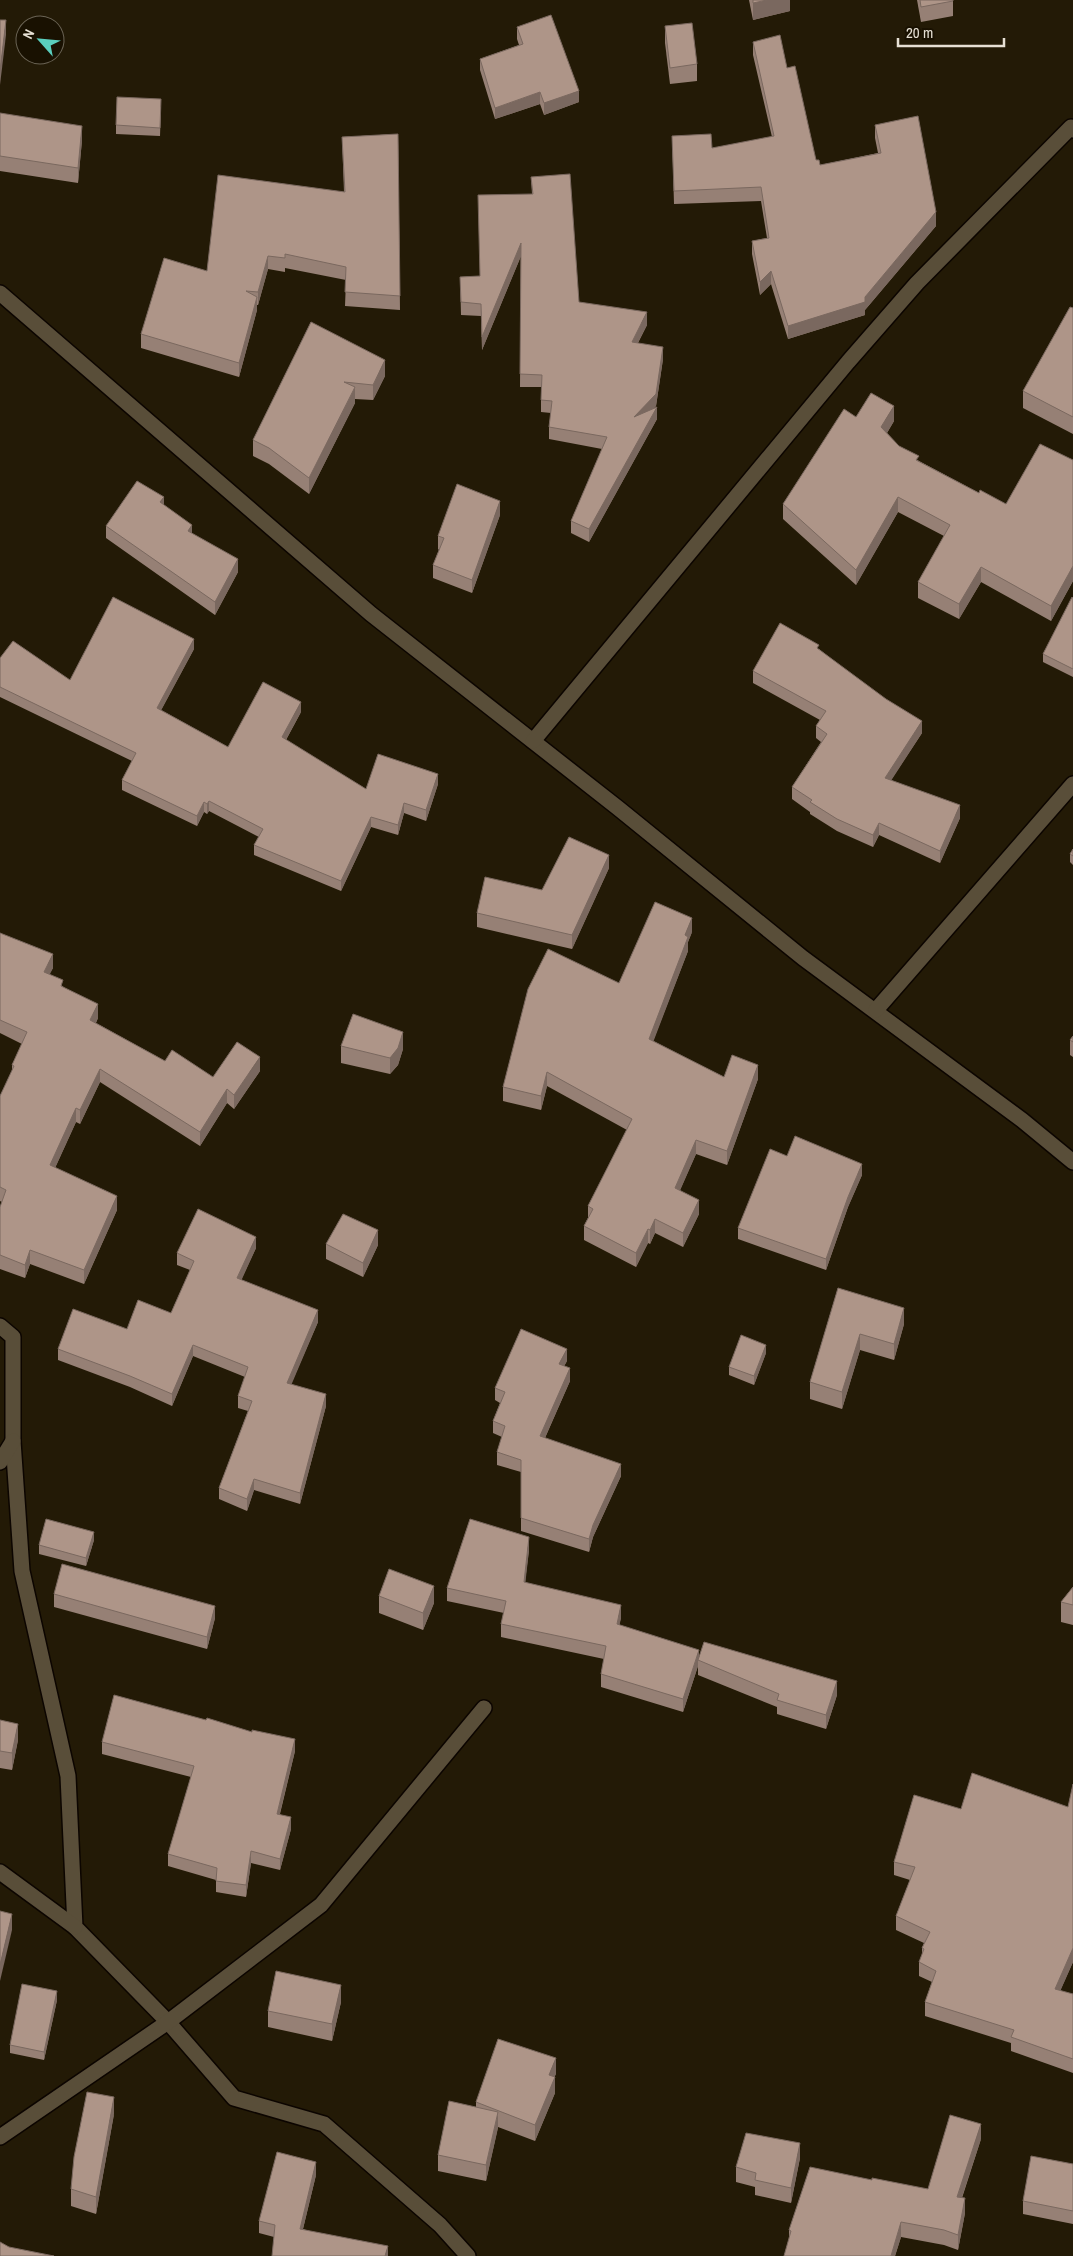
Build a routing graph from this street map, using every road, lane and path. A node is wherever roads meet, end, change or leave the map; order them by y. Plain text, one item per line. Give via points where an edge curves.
1 (1073, 130) edge
2 (0, 293) edge
3 (533, 741) junction
4 (1073, 784) edge
5 (876, 1010) junction
6 (1073, 1162) edge
7 (0, 1326) edge
8 (13, 1441) junction
9 (0, 1462) edge
10 (484, 1708) dead end
11 (0, 1872) edge
12 (76, 1927) junction
13 (168, 2022) junction
14 (0, 2137) edge
15 (468, 2256) edge

1 - 3 street via 1071,127 918,283 854,355
2 - 3 street via 371,614
3 - 5 street via 803,958
4 - 5 street
5 - 6 street
7 - 8 street via 13,1337
8 - 9 street
8 - 12 street via 22,1571 68,1776
10 - 13 street via 321,1905
11 - 12 street
12 - 13 street
13 - 14 street
13 - 15 street via 234,2098 324,2124 440,2225

